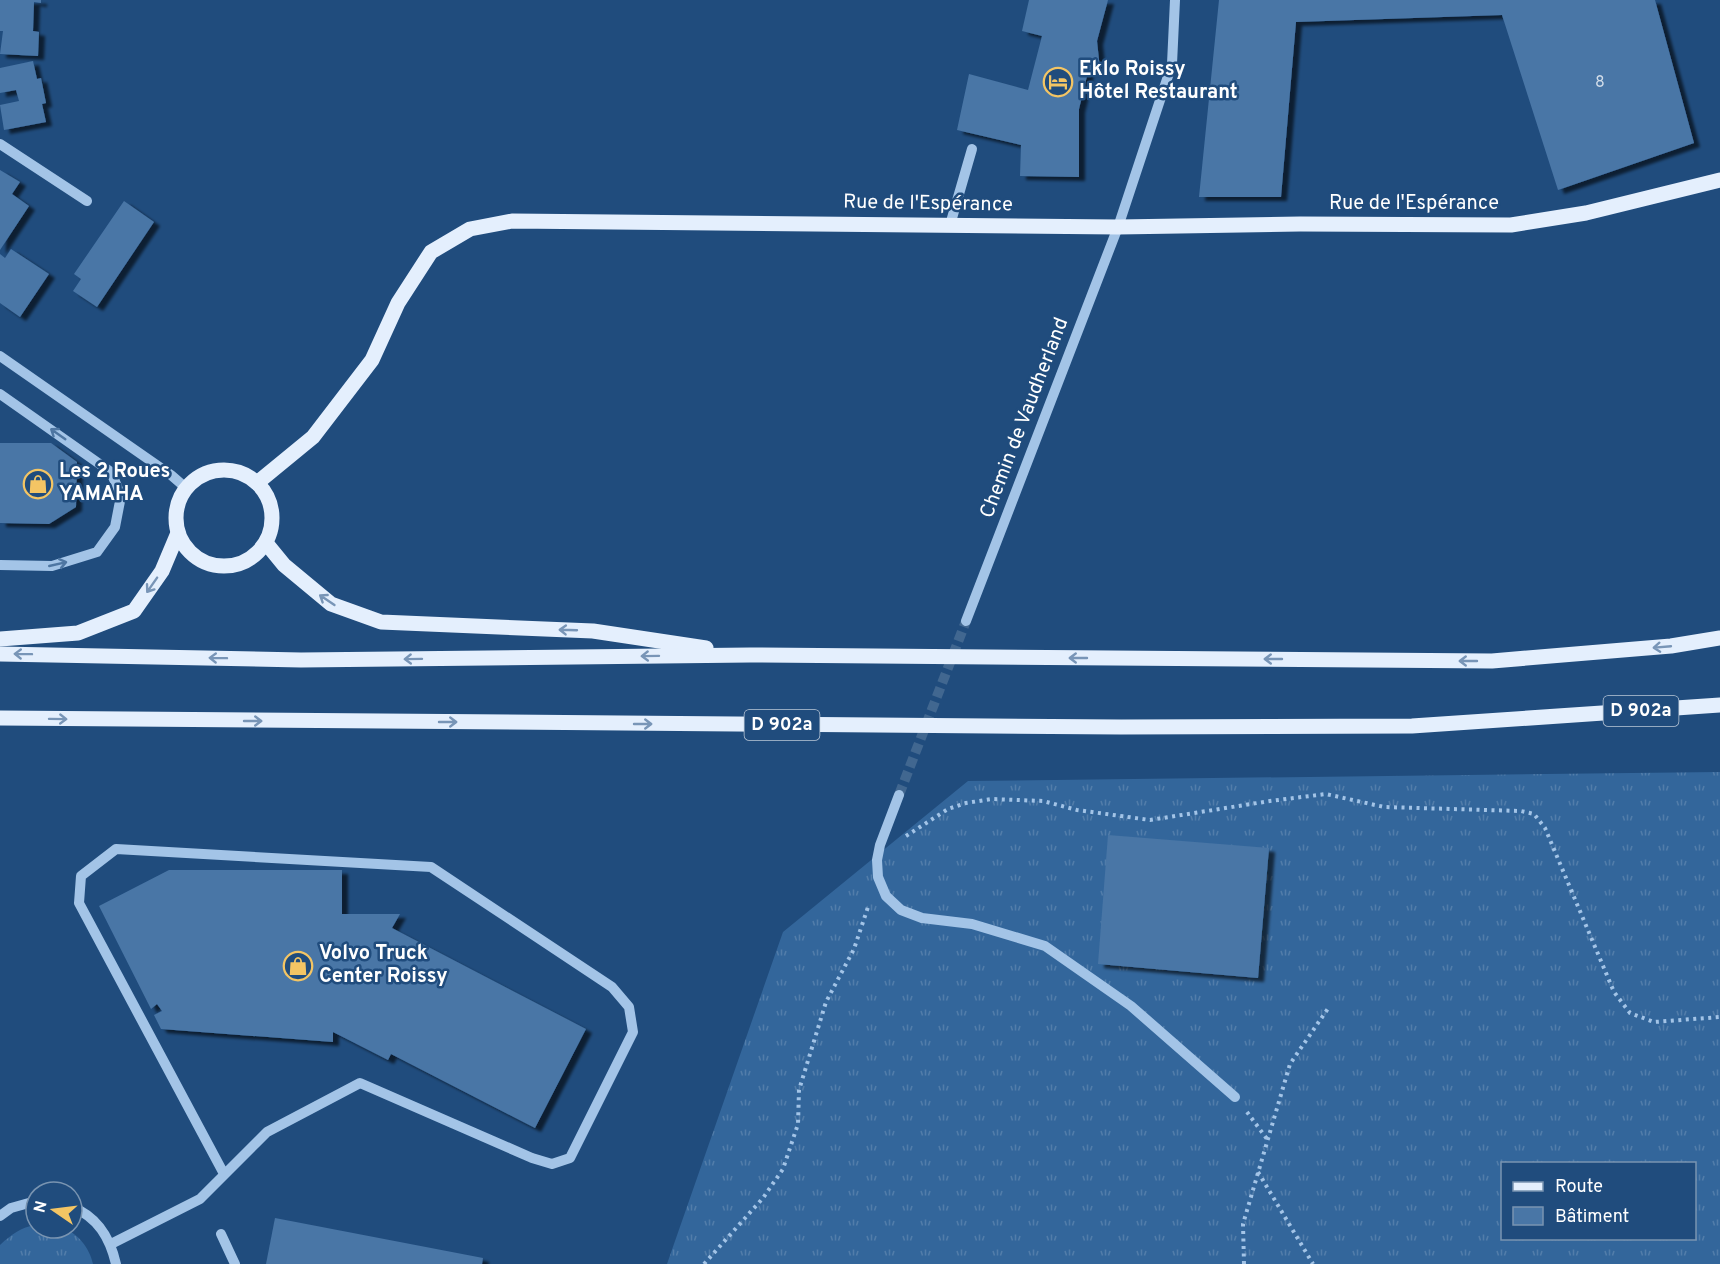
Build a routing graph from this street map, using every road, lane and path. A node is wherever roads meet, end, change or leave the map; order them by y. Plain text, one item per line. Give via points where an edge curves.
1 (1175, 0) edge
2 (0, 144) edge
3 (972, 149) dead end
4 (1720, 180) edge
5 (87, 201) dead end
6 (950, 225) junction
7 (1118, 227) junction
8 (0, 356) edge
9 (0, 394) edge
10 (257, 483) junction
11 (186, 488) junction
12 (178, 533) junction
13 (266, 543) junction
14 (0, 565) edge
15 (966, 621) tunnel mouth
16 (1720, 638) edge
17 (0, 639) edge
18 (0, 654) edge
19 (750, 655) junction
20 (1720, 705) edge
21 (0, 718) edge
22 (898, 795) tunnel mouth
23 (902, 839) dead end
24 (878, 877) junction
25 (1329, 1007) dead end
26 (1720, 1017) edge
27 (1235, 1097) joint
28 (1267, 1138) junction
29 (1258, 1171) junction
30 (224, 1174) junction
31 (24, 1204) edge
32 (84, 1214) edge
33 (0, 1216) edge
34 (220, 1234) dead end
35 (111, 1244) junction
36 (116, 1264) edge
37 (235, 1264) edge
38 (704, 1264) edge
39 (1244, 1264) edge
40 (1313, 1264) edge

1 - 7 street, Chemin de Vaudherland via 1172,64
2 - 5 street
3 - 6 street
4 - 7 main road, Rue de l'Espérance via 1586,213 1511,225
6 - 7 main road, Rue de l'Espérance
6 - 10 main road, Rue de l'Espérance via 513,221 470,229 430,252 398,303 372,360 313,437
7 - 15 street, Chemin de Vaudherland
8 - 11 street
14 -> 9 street via 52,566 97,552 115,527 121,496 111,472
10 - 11 main road via 244,474 213,471
10 - 13 main road via 272,512
11 - 12 main road via 176,510
12 - 13 main road via 184,547 196,558 226,567 242,563
12 -> 17 main road via 162,571 134,611 78,633
19 -> 13 main road via 592,631 381,622 331,604 284,565
16 -> 19 main road via 1671,646 1492,661
19 -> 18 main road via 301,660
21 -> 20 main road, D 902a via 1401,726
22 - 24 street via 880,845
23 - 26 path via 948,809 992,799 1043,801 1150,820 1326,794 1384,807 1521,811 1534,814 1545,828 1614,992 1630,1013 1654,1022
24 - 27 street via 886,896 901,910 922,918 972,924 1045,946 1131,1005
24 - 38 path via 854,949 826,1002 799,1090 798,1124 783,1169 763,1198
25 - 28 path via 1290,1064
27 - 28 path
28 - 29 path
29 - 39 path via 1244,1224
29 - 40 path
30 - 30 street via 267,1132 360,1083 532,1158 552,1164 570,1158 633,1032 629,1007 612,987 431,867 116,849 81,876 79,903
30 - 35 street via 200,1199
31 - 33 street
32 - 35 street via 98,1224
34 - 37 street
35 - 36 street

